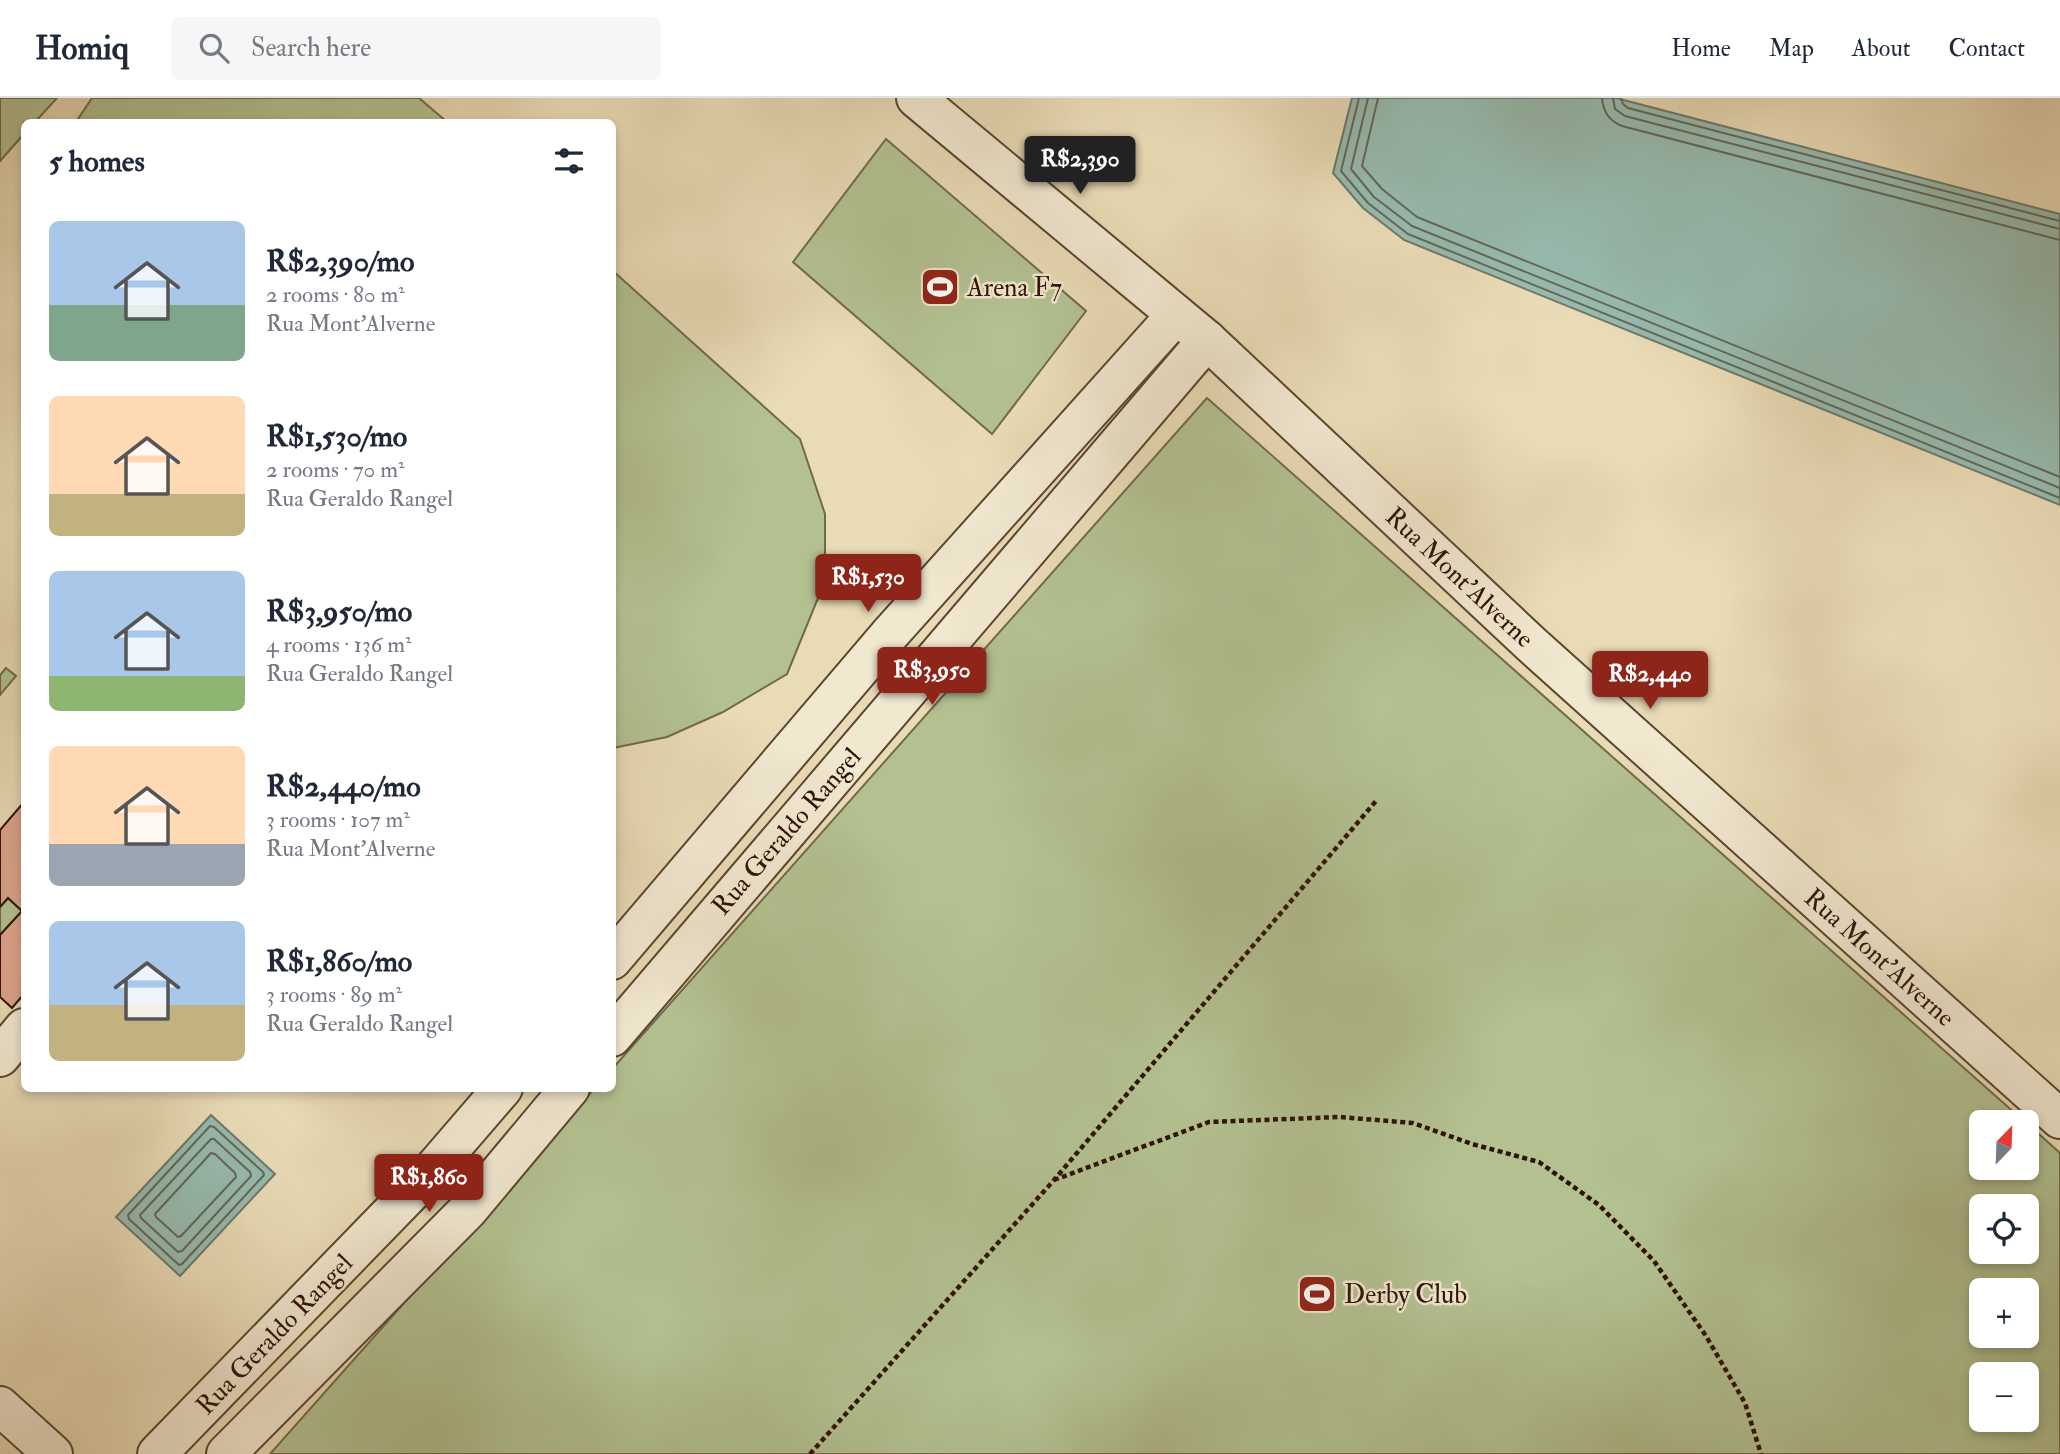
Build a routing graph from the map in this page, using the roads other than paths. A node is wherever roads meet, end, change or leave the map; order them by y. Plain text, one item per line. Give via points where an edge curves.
1 (916, 98) edge
2 (1176, 315) junction
3 (1207, 340) junction
4 (888, 636) junction
5 (925, 669) junction
6 (654, 911) junction
7 (689, 945) junction
8 (616, 955) edge
9 (21, 1032) edge
10 (616, 1032) edge
11 (0, 1056) edge
12 (500, 1092) edge
13 (566, 1092) edge
14 (2060, 1119) edge
15 (429, 1174) junction
16 (468, 1210) junction
17 (0, 1406) edge
18 (53, 1454) edge
19 (157, 1454) edge
20 (226, 1454) edge

1 - 2 street, Rua Mont'Alverne
2 - 3 street, Rua Mont'Alverne
2 - 4 street, Rua Geraldo Rangel
3 - 5 street, Rua Geraldo Rangel
3 - 14 street, Rua Mont'Alverne via 1541,654
4 - 5 street
4 - 6 street, Rua Geraldo Rangel
5 - 7 street, Rua Geraldo Rangel
6 - 7 street
6 - 8 street, Rua Geraldo Rangel
7 - 10 street, Rua Geraldo Rangel
9 - 11 street
12 - 15 street, Rua Geraldo Rangel
13 - 16 street, Rua Geraldo Rangel
15 - 16 street
15 - 19 street, Rua Geraldo Rangel
16 - 20 street, Rua Geraldo Rangel
17 - 18 street

